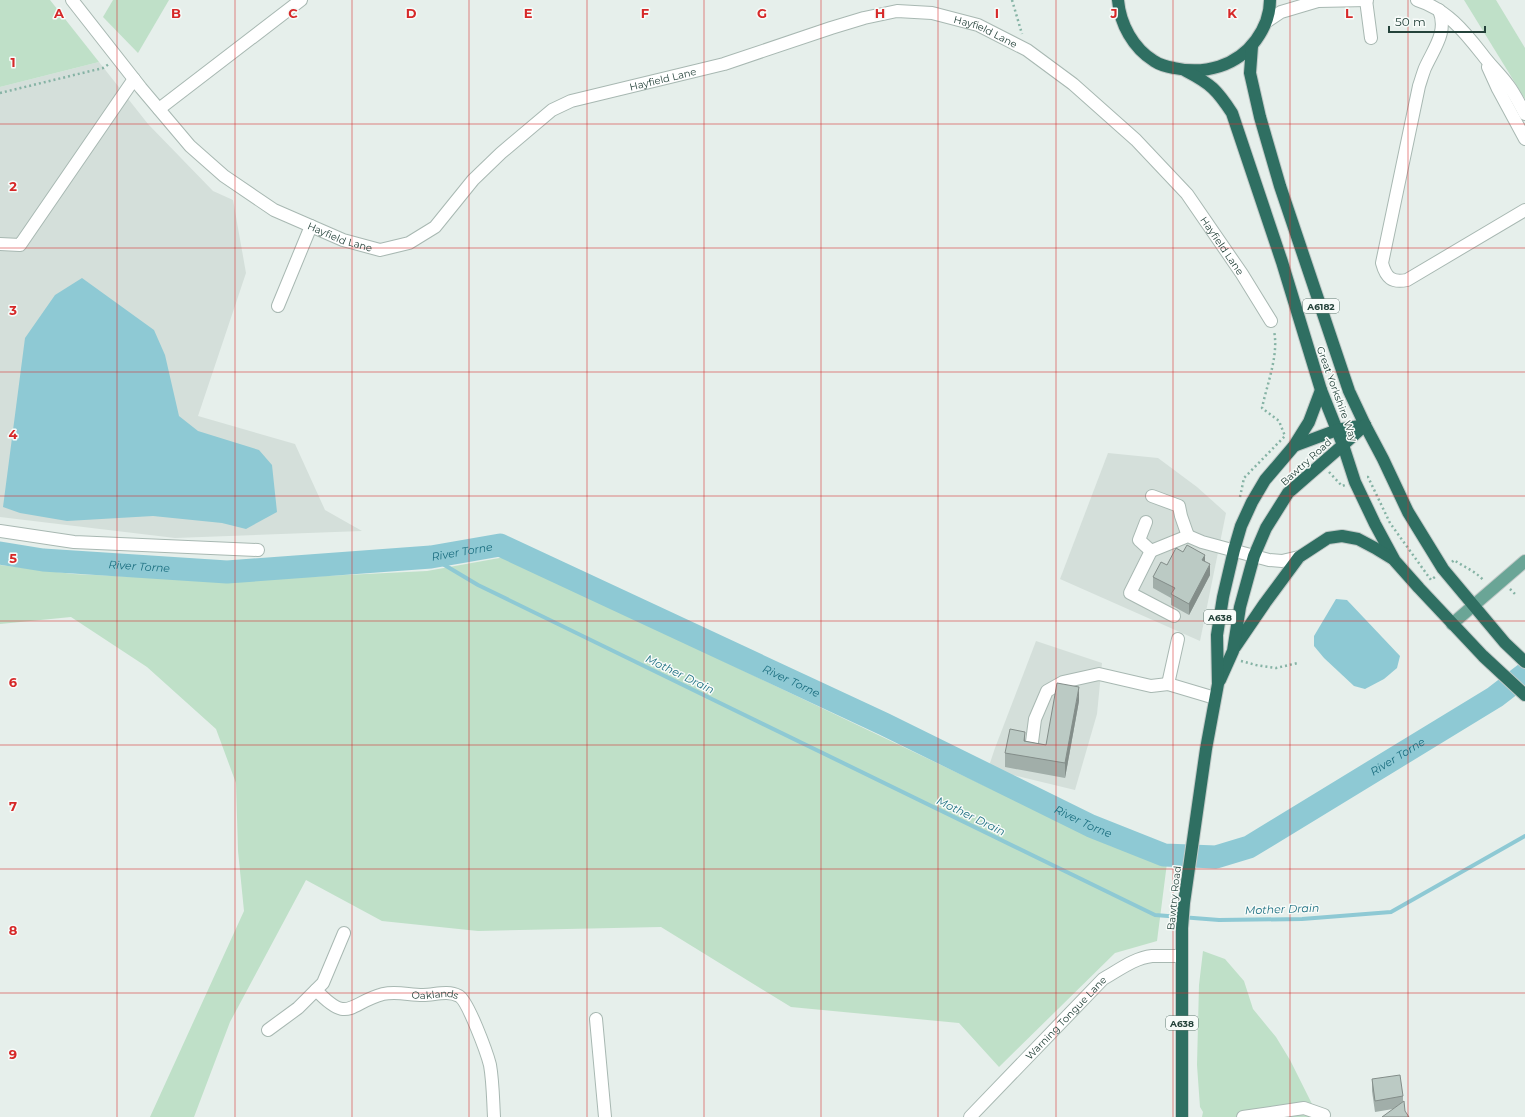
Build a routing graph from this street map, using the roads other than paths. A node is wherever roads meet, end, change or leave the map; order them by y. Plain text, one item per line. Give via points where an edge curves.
1 (72, 0) edge
2 (301, 0) edge
3 (1118, 0) edge
4 (1270, 0) edge
5 (1366, 0) edge
6 (1417, 0) edge
7 (1317, 1) edge
8 (1439, 10) junction
9 (1266, 22) junction
10 (1371, 38) dead end
11 (1252, 46) junction
12 (1482, 54) junction
13 (1186, 71) junction
14 (134, 79) junction
15 (158, 109) junction
16 (1525, 114) edge
17 (1525, 139) edge
18 (1525, 210) edge
19 (312, 226) junction
20 (0, 244) edge
21 (278, 306) dead end
22 (1271, 321) road end
23 (1321, 390) junction
24 (1365, 425) junction
25 (1337, 430) junction
26 (1343, 445) junction
27 (1294, 446) junction
28 (1152, 496) dead end
29 (1146, 522) dead end
30 (0, 531) edge
31 (1188, 536) junction
32 (258, 550) dead end
33 (1234, 550) junction
34 (1151, 551) junction
35 (1254, 556) junction
36 (1299, 557) junction
37 (1395, 561) junction
38 (1525, 561) edge
39 (1474, 606) junction
40 (1174, 616) dead end
41 (1452, 624) junction
42 (1178, 639) dead end
43 (1231, 654) junction
44 (1525, 662) edge
45 (1168, 684) junction
46 (1218, 684) junction
47 (1525, 695) edge
48 (1215, 698) junction
49 (1032, 742) edge
50 (344, 933) dead end
51 (1182, 956) junction
52 (316, 990) junction
53 (596, 1019) dead end
54 (268, 1030) dead end
55 (1324, 1115) dead end
56 (494, 1117) edge
57 (605, 1117) edge
58 (970, 1117) edge
59 (1182, 1117) edge
60 (1243, 1117) edge

1 - 14 street, Hayfield Lane
2 - 15 street
3 - 13 highway via 1123,25 1142,51 1155,62
4 - 9 highway
5 - 7 street
5 - 10 street
6 - 8 street
7 - 9 street via 1281,12
8 - 12 street via 1469,36
8 - 18 street via 1443,27 1419,86 1382,263 1384,271 1392,279 1400,282 1407,280
9 - 11 highway
11 - 13 highway via 1238,58 1222,66 1204,71
11 - 24 highway, Great Yorkshire Way / A6182 via 1250,73 1280,186 1349,391
12 - 16 street via 1509,86
12 - 17 street
13 - 23 highway, Great Yorkshire Way / A6182 via 1204,80 1220,94 1232,113 1282,262
14 - 15 street, Hayfield Lane
14 - 20 street via 20,245
15 - 19 street, Hayfield Lane via 190,146 224,176 274,210
19 - 21 street
19 - 22 street, Hayfield Lane via 343,240 380,250 409,243 434,227 473,180 501,152 552,110 571,101 724,64 864,18 897,11 932,13 978,25 1027,50 1073,84 1136,140 1187,194
23 - 25 highway, Great Yorkshire Way / A6182
23 - 27 highway, Bawtry Road / A638 via 1309,422
24 - 25 highway, Bawtry Road / A638
24 - 26 highway, Bawtry Road / A638
24 - 39 highway, Great Yorkshire Way / A6182 via 1408,512 1443,569
25 - 26 highway, Great Yorkshire Way / A6182
25 - 27 highway, Bawtry Road / A638
26 - 35 highway, Bawtry Road / A638 via 1288,493 1266,528
26 - 37 highway, Great Yorkshire Way / A6182 via 1355,482
27 - 33 highway, Bawtry Road / A638 via 1265,480 1252,502
28 - 31 street via 1179,506
29 - 34 street via 1139,540
30 - 32 street via 74,542
31 - 33 street
31 - 34 street
33 - 35 street
33 - 46 highway, Bawtry Road / A638 via 1217,634
34 - 40 street via 1130,593
35 - 36 street via 1282,561
35 - 43 highway, Bawtry Road / A638
36 - 37 highway via 1328,538 1342,536 1375,548
36 - 43 highway via 1265,602
37 - 41 highway, Great Yorkshire Way / A6182
38 - 39 main road
39 - 41 main road
39 - 44 highway, Great Yorkshire Way / A6182 via 1505,644
41 - 47 highway, Great Yorkshire Way / A6182
42 - 45 street
43 - 46 highway, Bawtry Road / A638
45 - 48 street
45 - 49 street via 1151,686 1099,674 1063,682 1047,691 1035,719
46 - 48 highway, Bawtry Road / A638
48 - 51 highway, Bawtry Road / A638 via 1187,878
50 - 52 street via 323,983
51 - 58 street, Warning Tongue Lane via 1151,956 1136,960 1103,980
51 - 59 highway, Bawtry Road / A638
52 - 54 street via 298,1008
52 - 56 street, Oaklands via 334,1006 342,1009 350,1009 369,999 394,992 423,995 448,993 460,997 467,1006 490,1065
53 - 57 street
55 - 60 street via 1304,1108

